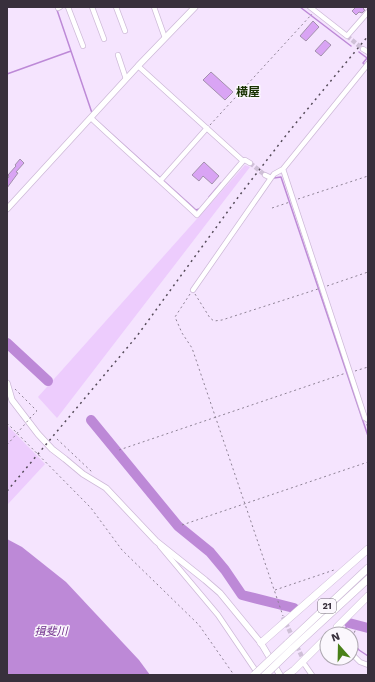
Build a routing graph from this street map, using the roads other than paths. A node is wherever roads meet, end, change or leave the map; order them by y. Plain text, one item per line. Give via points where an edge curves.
1 (68, 7) edge
2 (92, 7) edge
3 (116, 7) edge
4 (154, 7) edge
5 (195, 7) edge
6 (310, 7) edge
7 (364, 7) edge
8 (316, 9) edge
9 (368, 11) edge
10 (125, 31) dead end
11 (165, 38) junction
12 (104, 39) dead end
13 (82, 46) dead end
14 (118, 55) dead end
15 (368, 64) edge
16 (138, 66) junction
17 (126, 80) junction
18 (91, 118) junction
19 (207, 128) junction
20 (243, 161) junction
21 (250, 163) tunnel mouth
22 (283, 169) junction
23 (264, 174) tunnel mouth
24 (271, 178) junction
25 (161, 180) junction
26 (7, 209) edge
27 (193, 290) road end
28 (9, 384) edge
29 (368, 420) edge
30 (156, 541) junction
31 (368, 549) edge
32 (368, 568) edge
33 (368, 579) edge
34 (368, 596) edge
35 (338, 626) edge
36 (261, 643) junction
37 (319, 644) edge
38 (289, 647) junction
39 (305, 665) tunnel mouth
40 (254, 675) edge
41 (258, 675) edge
42 (265, 675) edge
43 (280, 675) edge
44 (287, 675) edge
45 (312, 675) edge

1 - 13 street
2 - 12 street
3 - 10 street
4 - 11 street
5 - 11 street
6 - 8 street
7 - 9 street
8 - 9 street via 347,36
11 - 16 street
14 - 17 street
15 - 22 street
16 - 17 street
16 - 19 street
17 - 18 street
18 - 25 street
18 - 26 street
19 - 20 street
19 - 25 street
20 - 21 street
20 - 25 street via 197,215
22 - 24 street
22 - 29 street via 363,412
23 - 24 street
24 - 27 street
28 - 30 street via 12,400 52,449 106,488
30 - 36 street via 220,594
30 - 41 street via 218,615
31 - 36 highway
32 - 38 highway, 21
33 - 38 highway, 21
34 - 35 highway
36 - 43 street
37 - 44 highway
38 - 40 highway, 21, bridge
38 - 42 highway, 21, bridge
39 - 45 street

